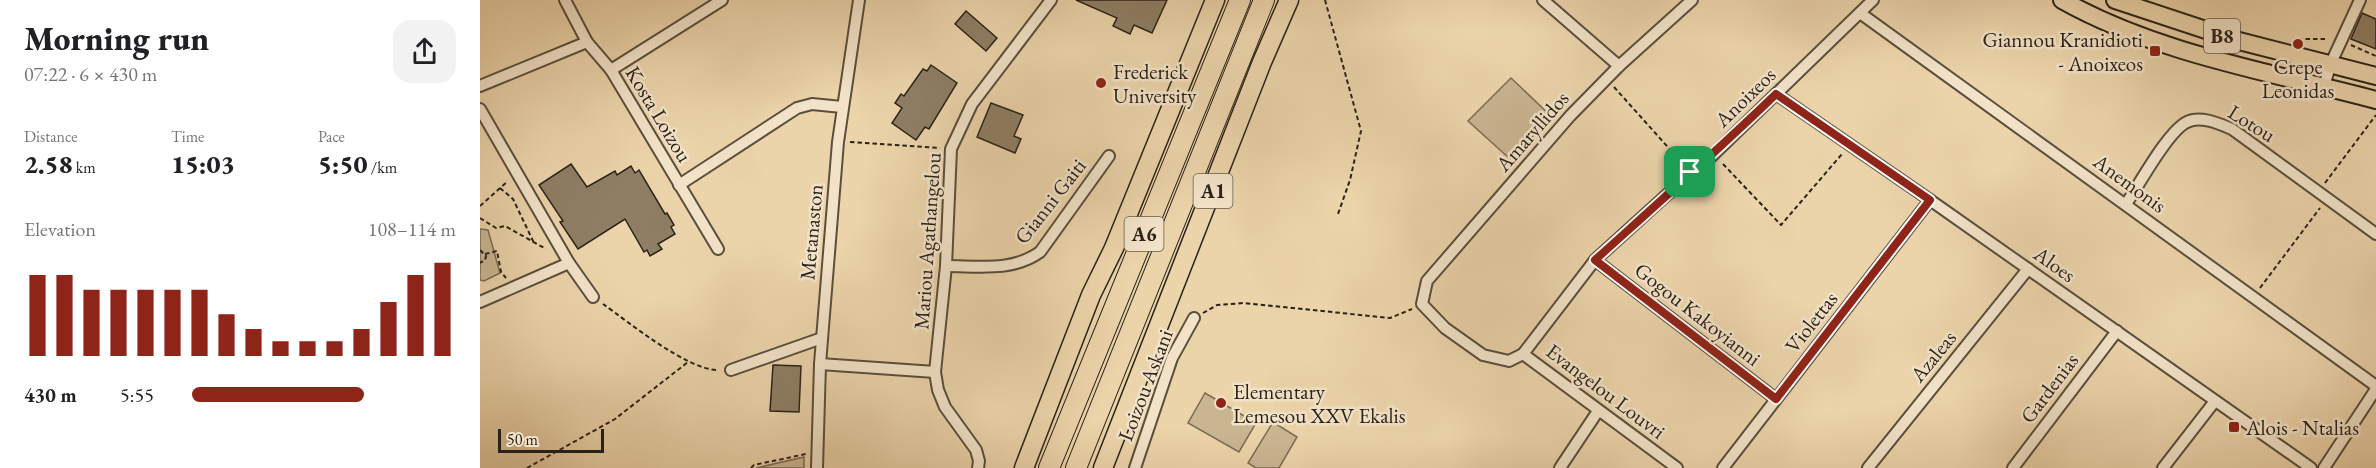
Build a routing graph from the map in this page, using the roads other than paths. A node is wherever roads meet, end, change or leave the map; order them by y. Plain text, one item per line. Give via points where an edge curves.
1 (565, 0) edge
2 (722, 0) edge
3 (859, 0) edge
4 (1051, 0) edge
5 (1215, 0) edge
6 (1240, 0) edge
7 (1264, 0) edge
8 (1289, 0) edge
9 (1543, 0) edge
10 (1692, 0) edge
11 (1873, 0) edge
12 (2062, 0) edge
13 (2115, 0) edge
14 (2360, 0) edge
15 (1860, 13) junction
16 (587, 42) junction
17 (2331, 63) junction
18 (1619, 66) junction
19 (611, 70) junction
20 (2376, 75) edge
21 (480, 86) edge
22 (2324, 86) junction
23 (1776, 94) junction
24 (2376, 100) edge
25 (842, 107) junction
26 (480, 109) edge
27 (1109, 156) dead end
28 (680, 185) junction
29 (1930, 200) junction
30 (2126, 204) junction
31 (2376, 234) edge
32 (718, 249) dead end
33 (1595, 260) junction
34 (569, 263) junction
35 (946, 266) junction
36 (2028, 269) junction
37 (1091, 295) junction
38 (593, 297) road end
39 (480, 303) edge
40 (1422, 304) joint
41 (1194, 318) road end
42 (2117, 332) junction
43 (822, 338) junction
44 (1523, 354) junction
45 (820, 364) junction
46 (730, 370) road end
47 (935, 372) junction
48 (1138, 382) junction
49 (2376, 388) edge
50 (1776, 399) junction
51 (2216, 400) junction
52 (1598, 411) junction
53 (817, 468) edge
54 (978, 468) edge
55 (1024, 468) edge
56 (1036, 468) edge
57 (1049, 468) edge
58 (1076, 468) edge
59 (1092, 468) edge
60 (1103, 468) edge
61 (1135, 468) edge
62 (1560, 468) edge
63 (1677, 468) edge
64 (1723, 468) edge
65 (1868, 468) edge
66 (2013, 468) edge
67 (2163, 468) edge
68 (2311, 468) edge
69 (2324, 468) edge

1 - 16 street, Kosta Loizou
2 - 19 street
3 - 25 street, Metanaston
4 - 35 street, Mariou Agathangelou via 972,104 951,149
5 - 37 highway
6 - 57 highway, A6
7 - 58 highway, A6
8 - 48 highway, A1
9 - 18 street
10 - 18 street, Amaryllidos
11 - 15 street, Anoixeos
12 - 22 main road, B8 via 2134,33 2230,63
13 - 17 main road, B8 via 2239,41
14 - 17 street
15 - 23 street, Anoixeos
15 - 30 street, Anemonis
16 - 19 street, Kosta Loizou
16 - 21 street
17 - 20 main road, B8
17 - 22 street
18 - 40 street, Amaryllidos via 1569,116 1427,281
19 - 28 street, Kosta Loizou
22 - 24 main road, B8
23 - 29 street, Aloes
23 - 33 street, Anoixeos
25 - 28 street via 812,104 798,108
25 - 43 street, Metanaston
26 - 34 street
27 - 35 street, Gianni Gaiti via 1040,252 1027,261 1009,267
28 - 32 street, Kosta Loizou
29 - 36 street, Aloes
29 - 50 street, Violettas
30 - 31 street, Lotou via 2174,132 2189,121 2215,121 2232,129
30 - 49 street, Anemonis
33 - 44 street, Anoixeos
33 - 50 street, Gogou Kakoyianni
34 - 38 street
34 - 39 street
35 - 47 street, Mariou Agathangelou
36 - 42 street, Aloes
36 - 65 street, Azaleas
37 - 55 highway
37 - 56 highway
40 - 44 street, Evangelou Louvri via 1445,328 1483,355 1509,361
41 - 61 street, Loizou Askani via 1172,358
42 - 51 street, Aloes
42 - 66 street, Gardenias
43 - 45 street, Metanaston
43 - 46 street
44 - 52 street, Evangelou Louvri
45 - 47 street
45 - 53 street, Metanaston
47 - 54 street via 945,407 975,450
48 - 59 highway
48 - 60 highway
49 - 69 street
50 - 64 street, Violettas
51 - 67 street
51 - 68 street, Aloes
52 - 62 street
52 - 63 street, Evangelou Louvri

